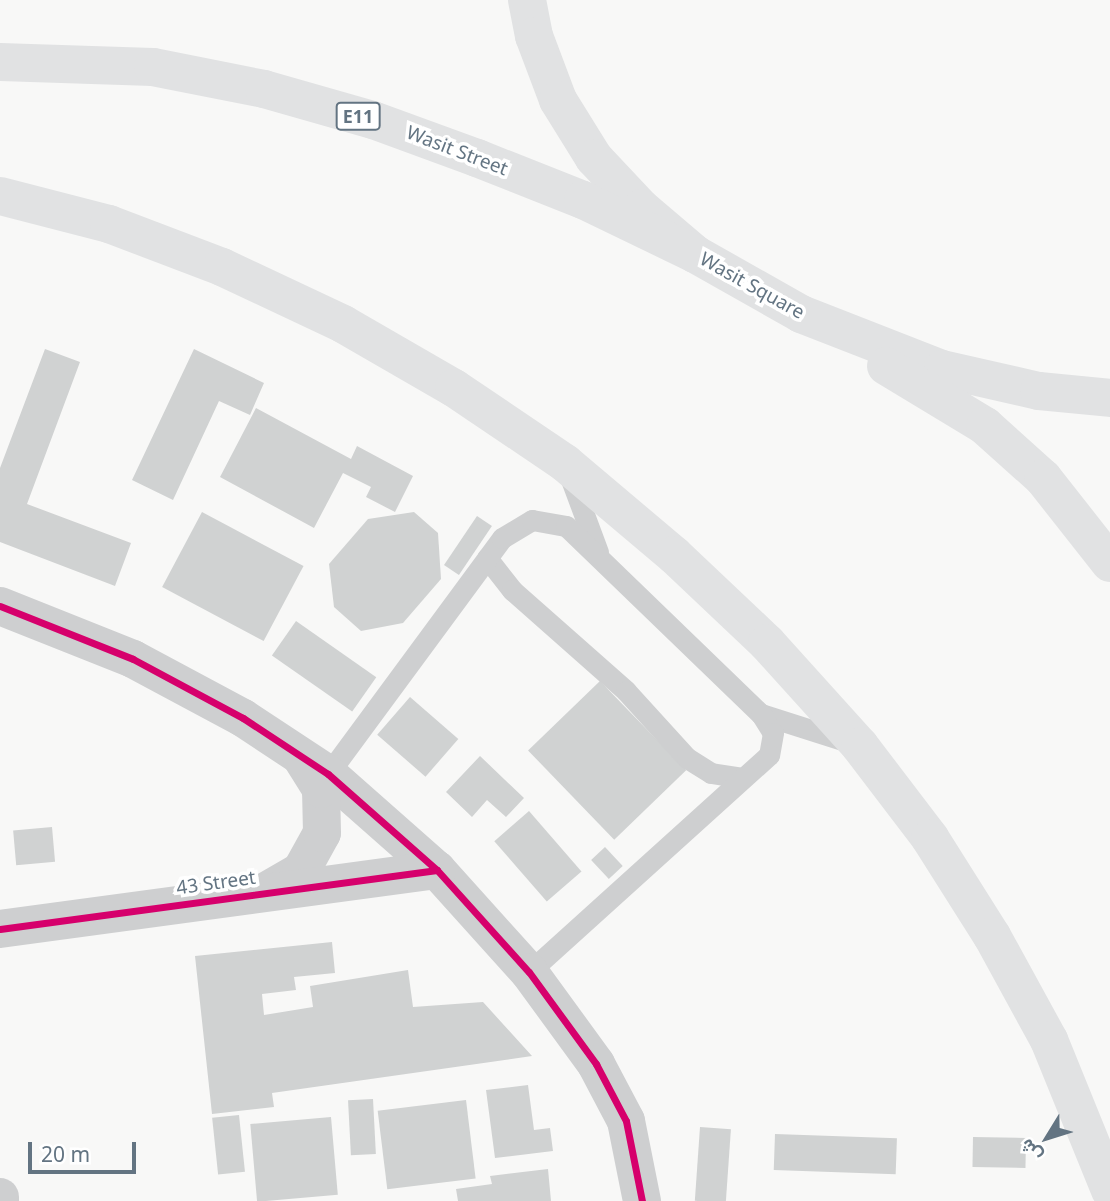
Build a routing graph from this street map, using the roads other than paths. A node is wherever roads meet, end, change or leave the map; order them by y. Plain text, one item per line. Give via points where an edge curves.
1 (527, 0) edge
2 (0, 62) edge
3 (0, 196) edge
4 (695, 254) junction
5 (801, 314) junction
6 (1110, 398) edge
7 (565, 463) junction
8 (600, 556) junction
9 (487, 558) junction
10 (1110, 564) edge
11 (0, 606) edge
12 (761, 713) junction
13 (860, 746) junction
14 (296, 752) junction
15 (328, 774) junction
16 (741, 778) junction
17 (438, 870) junction
18 (262, 892) junction
19 (0, 929) edge
20 (529, 972) junction
21 (1110, 1190) edge
22 (642, 1201) edge

1 - 4 main road, Wasit Square via 534,36 558,100 594,158 641,208
2 - 4 main road, Wasit Street / E11 via 153,67 276,93 373,120 477,158
3 - 7 main road via 109,224 222,267 343,324 454,388
4 - 5 main road, Wasit Square
5 - 6 main road, Wasit Square via 942,369 1040,391
5 - 10 main road via 985,426 1043,478
7 - 8 lane
7 - 13 main road via 674,555 757,634
8 - 9 lane via 566,526 543,520 511,529
8 - 12 lane
9 - 15 lane
9 - 16 lane via 512,590 626,691 687,758 711,773
11 - 14 street via 132,659
12 - 13 lane
12 - 16 lane via 773,733 773,744 762,763
13 - 21 main road via 930,838 992,936 1049,1040
14 - 15 street
14 - 18 street, 43 Street via 321,789 323,833 301,871
15 - 17 street
16 - 20 lane via 704,818
17 - 18 street, 43 Street
17 - 20 street
18 - 19 street, 43 Street
20 - 22 street via 613,1091 635,1152

